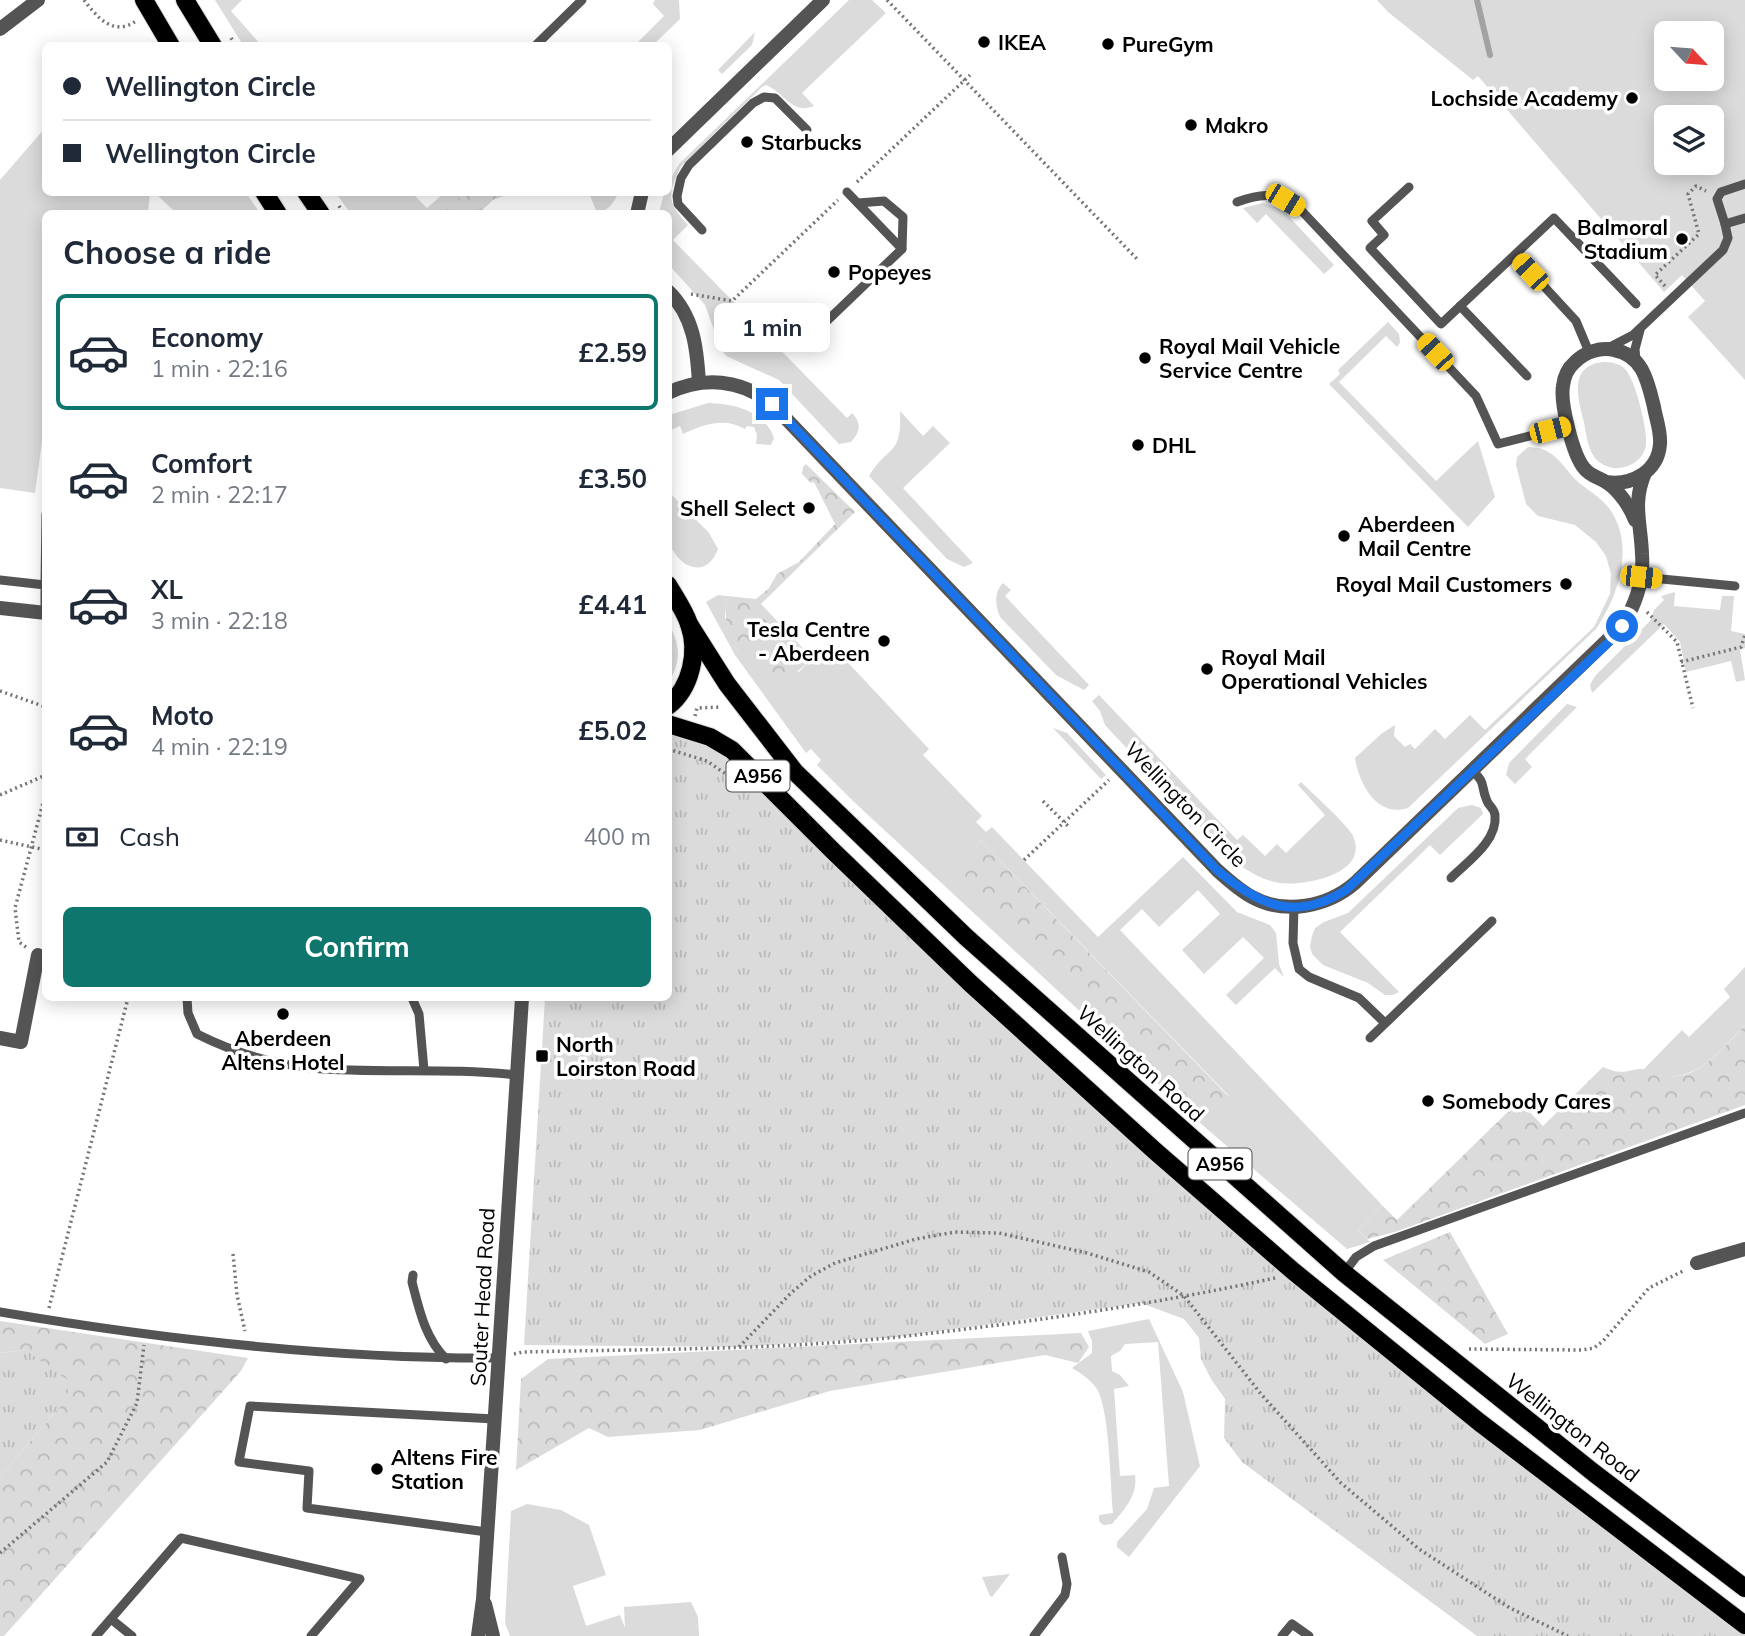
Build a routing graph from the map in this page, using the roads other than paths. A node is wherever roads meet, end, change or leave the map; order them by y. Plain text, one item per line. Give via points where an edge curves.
1 (38, 0) edge
2 (185, 0) edge
3 (582, 0) edge
4 (823, 0) edge
5 (147, 5) edge
6 (0, 29) edge
7 (170, 42) edge
8 (211, 42) edge
9 (539, 42) edge
10 (807, 130) dead end
11 (672, 146) edge
12 (1745, 184) edge
13 (1409, 187) dead end
14 (847, 192) road end
15 (858, 202) junction
16 (1237, 202) dead end
17 (1745, 218) edge
18 (1725, 224) junction
19 (702, 230) dead end
20 (902, 249) junction
21 (1515, 255) junction
22 (674, 292) edge
23 (1636, 304) dead end
24 (1460, 306) junction
25 (1641, 328) junction
26 (806, 341) dead end
27 (1607, 349) junction
28 (1589, 352) junction
29 (1637, 362) junction
30 (1527, 376) dead end
31 (699, 383) junction
32 (672, 391) edge
33 (1569, 426) junction
34 (1645, 473) junction
35 (1606, 482) junction
36 (1639, 528) junction
37 (1641, 577) junction
38 (0, 580) edge
39 (42, 584) edge
40 (1735, 586) dead end
41 (672, 592) edge
42 (0, 608) edge
43 (42, 613) edge
44 (689, 624) junction
45 (672, 702) edge
46 (672, 725) edge
47 (1473, 771) junction
48 (1451, 878) dead end
49 (1294, 907) junction
50 (1492, 921) dead end
51 (38, 955) road end
52 (187, 1001) edge
53 (413, 1001) edge
54 (522, 1001) edge
55 (1385, 1023) junction
56 (0, 1038) edge
57 (1370, 1038) dead end
58 (424, 1070) junction
59 (516, 1075) junction
60 (1745, 1113) edge
61 (1745, 1250) edge
62 (1697, 1263) road end
63 (1344, 1273) junction
64 (413, 1275) dead end
65 (0, 1312) edge
66 (446, 1359) junction
67 (499, 1359) junction
68 (495, 1419) junction
69 (487, 1532) junction
70 (1062, 1557) dead end
71 (1745, 1588) edge
72 (483, 1599) junction
73 (111, 1619) junction
74 (1745, 1625) edge
75 (96, 1636) edge
76 (132, 1636) edge
77 (311, 1636) edge
78 (478, 1636) edge
79 (493, 1636) edge
80 (1034, 1636) edge
81 (1282, 1636) edge
82 (1309, 1636) edge

1 - 6 street
2 - 8 main road
3 - 9 lane
4 - 11 street
5 - 7 main road
10 - 19 lane via 775,97 753,103 681,178 678,204
12 - 18 lane via 1718,196
13 - 24 lane via 1372,221 1384,235 1370,248 1441,324
14 - 15 lane
15 - 20 lane
15 - 20 lane via 884,201 903,217
16 - 33 lane via 1269,195 1299,208 1476,396 1498,444
17 - 18 lane
18 - 25 lane via 1728,238 1723,250
20 - 26 lane
21 - 23 lane via 1554,218
21 - 24 lane
21 - 28 lane via 1576,321
22 - 31 street via 688,319
24 - 30 lane
25 - 27 lane
25 - 29 lane via 1635,349
27 - 28 street
27 - 29 street
28 - 33 street via 1576,360 1564,379
29 - 34 street via 1647,381 1660,436 1657,456
31 - 32 street, Wellington Circle
31 - 49 street, Wellington Circle via 738,384 772,404 1217,870 1261,901
33 - 35 street via 1583,467
34 - 35 street via 1627,482
34 - 36 street, Wellington Circle via 1638,498
35 - 36 street, Wellington Circle via 1625,502
36 - 37 street, Wellington Circle
37 - 40 lane
37 - 47 street, Wellington Circle via 1627,619 1610,641
38 - 39 lane
41 - 44 main road, A956
42 - 43 street
44 - 45 main road, A956 via 693,646 689,676
44 - 63 main road, Wellington Road / A956 via 761,730 821,799 966,937
46 - 74 main road, A956 via 710,737 732,750 970,983 1155,1151 1479,1422
47 - 48 lane via 1483,781 1494,826 1484,845
47 - 49 street, Wellington Circle via 1346,890 1319,903
49 - 55 lane via 1293,943 1299,969 1359,998
50 - 55 lane
51 - 56 street via 21,1042
52 - 58 lane via 197,1034 249,1055 309,1068
53 - 58 lane via 419,1014
54 - 59 street, Souter Head Road
55 - 57 lane
58 - 59 lane
59 - 67 street, Souter Head Road
60 - 63 lane via 1374,1247 1356,1257
61 - 62 street
63 - 71 main road, Wellington Road / A956
64 - 66 lane via 428,1335
65 - 66 lane via 317,1353
66 - 67 lane
67 - 68 street, Souter Head Road
68 - 69 street, Souter Head Road
68 - 69 lane via 250,1406 239,1462 309,1471 307,1508
69 - 72 street, Souter Head Road
70 - 80 lane via 1065,1595
72 - 78 street, Souter Head Road
72 - 79 street, Souter Head Road
73 - 75 lane
73 - 76 lane
73 - 77 lane via 181,1538 360,1579
81 - 82 lane via 1292,1623

